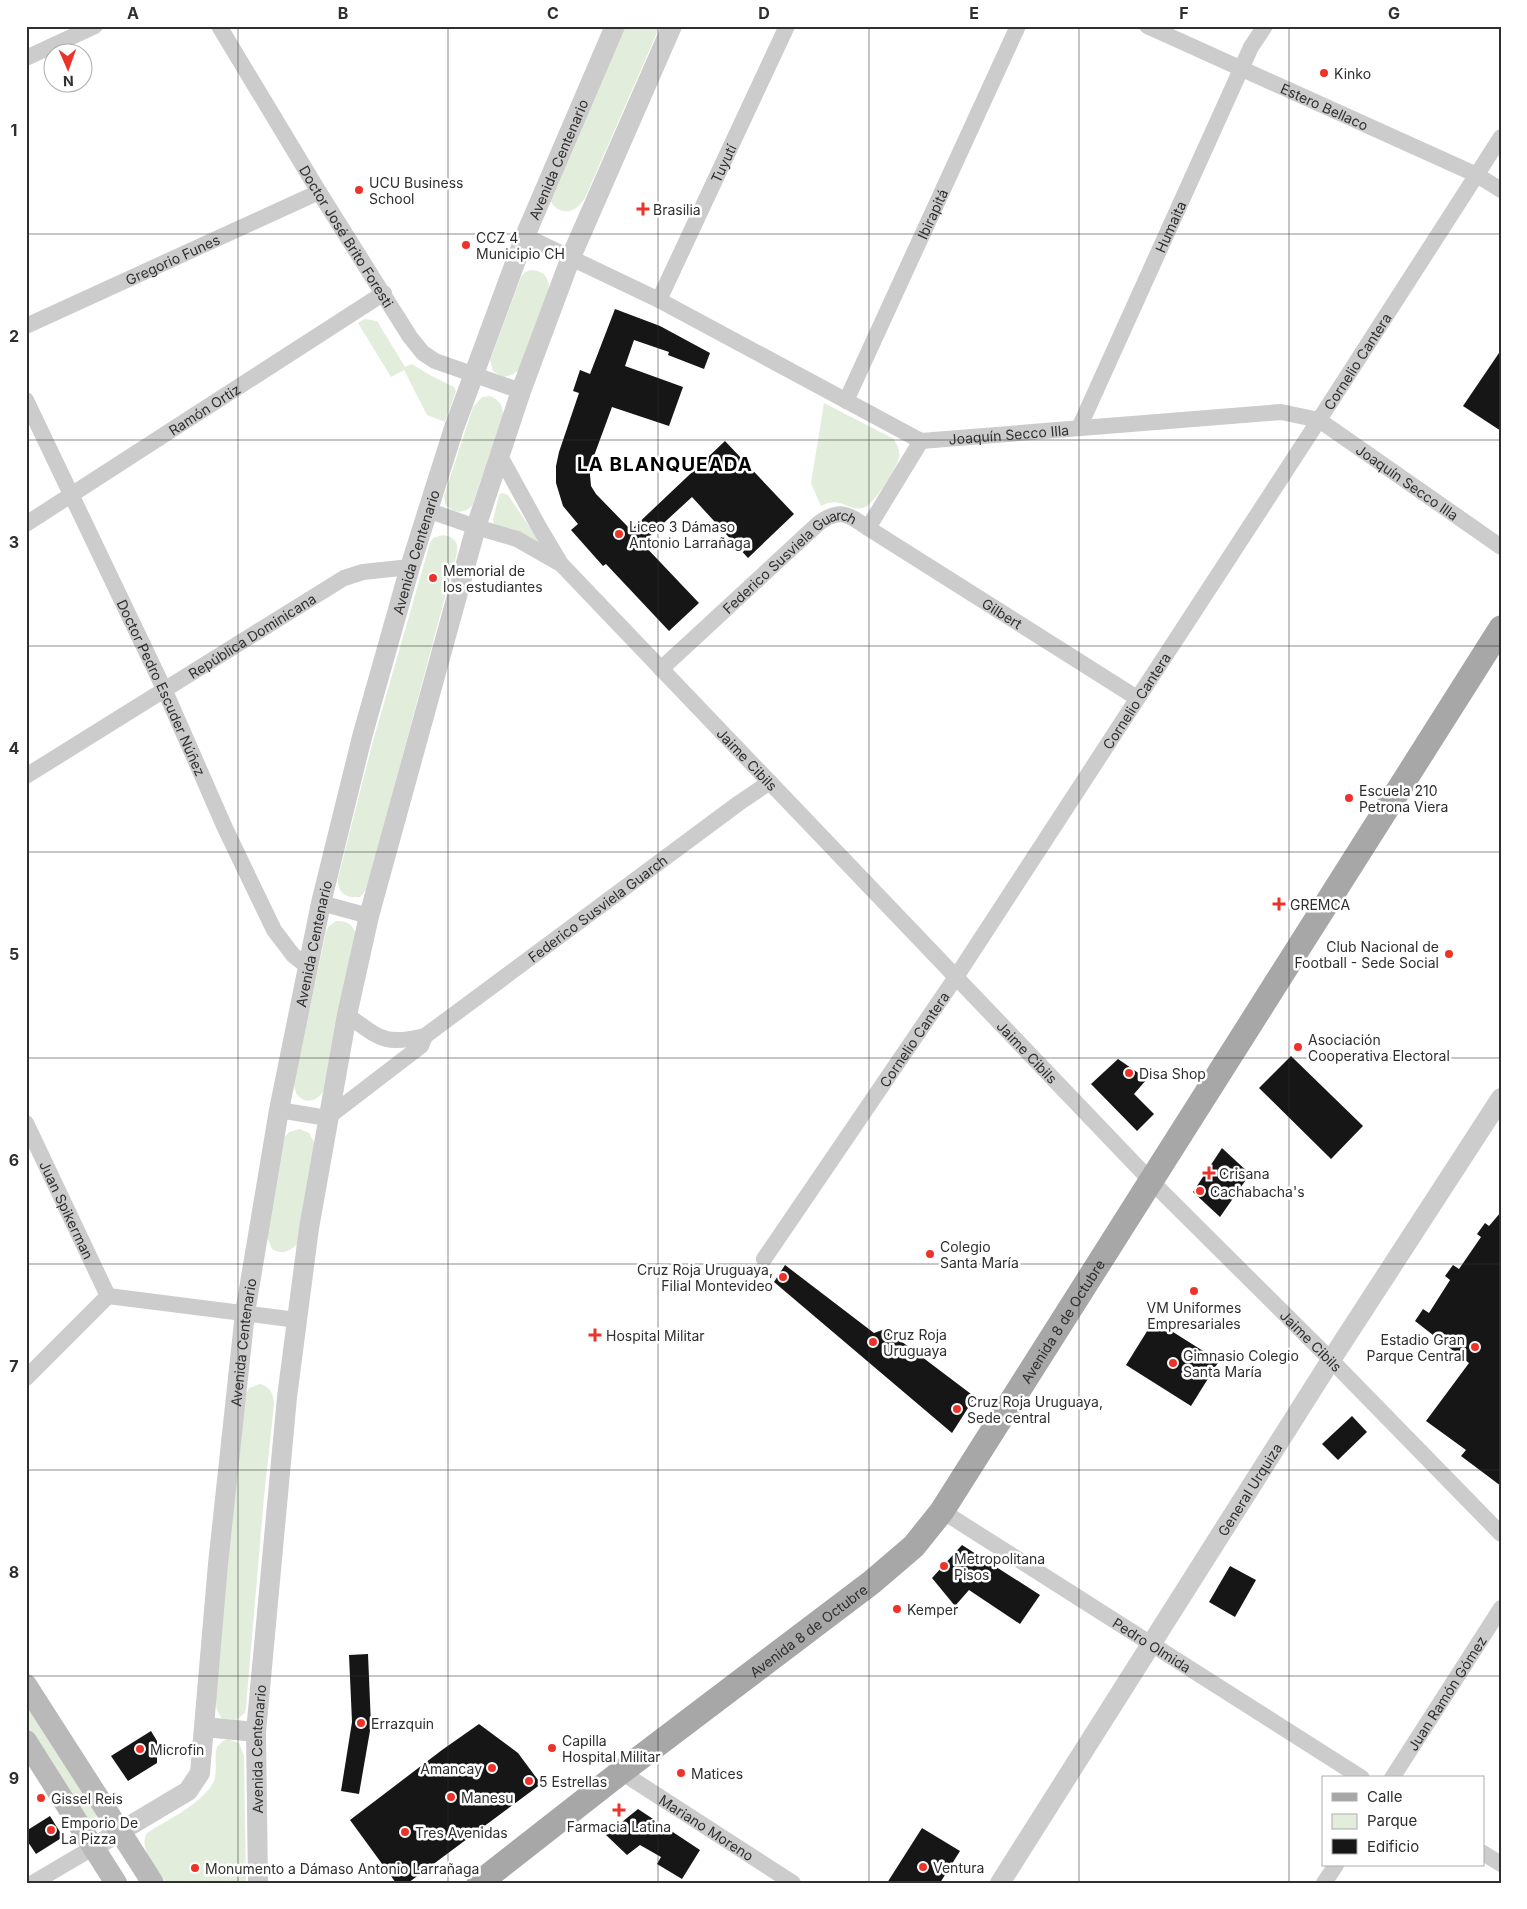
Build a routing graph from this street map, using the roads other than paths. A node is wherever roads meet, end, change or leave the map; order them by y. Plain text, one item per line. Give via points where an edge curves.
1 (95, 26) edge
2 (219, 26) edge
3 (615, 26) edge
4 (672, 26) edge
5 (787, 26) edge
6 (1018, 26) edge
7 (1147, 26) edge
8 (1265, 26) edge
9 (26, 58) edge
10 (1243, 69) junction
11 (1501, 137) edge
12 (1477, 175) junction
13 (1501, 190) edge
14 (319, 192) junction
15 (525, 236) junction
16 (571, 257) junction
17 (384, 293) junction
18 (659, 300) junction
19 (26, 326) edge
20 (472, 375) junction
21 (521, 391) junction
22 (26, 400) edge
23 (846, 401) junction
24 (1319, 420) junction
25 (1079, 428) junction
26 (920, 441) junction
27 (500, 456) junction
28 (71, 495) junction
29 (427, 510) junction
30 (26, 524) edge
31 (476, 527) junction
32 (868, 528) junction
33 (1501, 546) edge
34 (561, 564) junction
35 (410, 566) junction
36 (1501, 628) edge
37 (661, 669) junction
38 (165, 691) junction
39 (1137, 698) junction
40 (26, 776) edge
41 (770, 782) junction
42 (321, 903) junction
43 (369, 916) junction
44 (308, 967) junction
45 (956, 977) junction
46 (347, 1015) junction
47 (425, 1036) junction
48 (1501, 1098) edge
49 (279, 1110) junction
50 (327, 1118) junction
51 (26, 1123) edge
52 (1151, 1180) junction
53 (764, 1259) dead end
54 (108, 1296) junction
55 (245, 1313) junction
56 (297, 1320) junction
57 (1330, 1360) junction
58 (26, 1378) edge
59 (942, 1510) junction
60 (1501, 1534) edge
61 (1501, 1608) edge
62 (1150, 1644) junction
63 (26, 1685) edge
64 (204, 1727) junction
65 (256, 1732) junction
66 (26, 1741) edge
67 (620, 1772) junction
68 (1359, 1776) edge
69 (1393, 1776) edge
70 (119, 1832) junction
71 (94, 1847) junction
72 (1484, 1854) edge
73 (1501, 1864) edge
74 (1335, 1866) edge
75 (33, 1883) edge
76 (116, 1883) edge
77 (153, 1883) edge
78 (258, 1883) edge
79 (479, 1883) edge
80 (793, 1883) edge
81 (1000, 1883) edge
82 (1324, 1883) edge

1 - 9 street
2 - 14 street, Doctor José Brito Foresti
3 - 15 street, Avenida Centenario
4 - 16 street, Avenida Centenario
5 - 18 street, Tuyutí
6 - 23 street, Ibirapitá
7 - 10 street, Estero Bellaco
8 - 10 street, Humaita
10 - 12 street, Estero Bellaco
10 - 25 street, Humaita
11 - 12 street, Cornelio Cantera
12 - 13 street, Estero Bellaco
12 - 24 street, Cornelio Cantera
14 - 17 street, Doctor José Brito Foresti
14 - 19 street, Gregorio Funes
15 - 16 street
15 - 20 street, Avenida Centenario
16 - 18 street
16 - 21 street, Avenida Centenario
17 - 20 street, Doctor José Brito Foresti via 423,353
17 - 28 street, Ramón Ortiz
18 - 23 street
20 - 21 street, Doctor José Brito Foresti
20 - 29 street, Avenida Centenario
21 - 27 street, Avenida Centenario
22 - 28 street, Doctor Pedro Escuder Núñez
23 - 26 street
24 - 25 street, Joaquín Secco Illa via 1281,412
24 - 33 street, Joaquín Secco Illa
24 - 39 street, Cornelio Cantera
25 - 26 street, Joaquín Secco Illa
26 - 32 street, Federico Susviela Guarch
27 - 31 street, Avenida Centenario
27 - 34 street, Jaime Cibils
28 - 30 street, Ramón Ortiz
28 - 38 street, Doctor Pedro Escuder Núñez
29 - 31 street, Jaime Cibils
29 - 35 street, Avenida Centenario
31 - 34 street, Jaime Cibils via 517,539
31 - 43 street, Avenida Centenario
32 - 37 street, Federico Susviela Guarch via 844,514 828,517 819,523
32 - 39 street, Gilbert
34 - 37 street, Jaime Cibils
35 - 38 street, República Dominicana via 363,572 344,578
35 - 42 street, Avenida Centenario via 362,737
36 - 52 main road, Avenida 8 de Octubre
37 - 41 street, Jaime Cibils
38 - 40 street, República Dominicana
38 - 44 street, Doctor Pedro Escuder Núñez via 274,930
39 - 45 street, Cornelio Cantera
41 - 45 street, Jaime Cibils
41 - 47 street, Federico Susviela Guarch
42 - 43 street
42 - 44 street, Avenida Centenario
43 - 46 street, Avenida Centenario
44 - 49 street, Avenida Centenario
45 - 52 street, Jaime Cibils
45 - 53 street, Cornelio Cantera
46 - 47 street, Federico Susviela Guarch via 380,1038 397,1041
46 - 50 street, Avenida Centenario
47 - 50 street, Federico Susviela Guarch via 421,1046
48 - 57 street, General Urquiza
49 - 50 street
49 - 55 street, Avenida Centenario
50 - 56 street, Avenida Centenario
51 - 54 street, Juan Spikerman
52 - 57 street, Jaime Cibils
52 - 59 main road, Avenida 8 de Octubre
54 - 55 street
54 - 58 street
55 - 56 street
55 - 64 street, Avenida Centenario
56 - 65 street, Avenida Centenario
57 - 60 street, Jaime Cibils
57 - 62 street, General Urquiza
59 - 62 street, Pedro Olmida
59 - 67 main road, Avenida 8 de Octubre via 914,1546 872,1582
61 - 69 street, Juan Ramón Gómez
62 - 68 street, Pedro Olmida
62 - 81 street, General Urquiza
63 - 70 main road
64 - 65 street
64 - 70 street, Avenida Centenario via 200,1773 192,1787
65 - 78 street, Avenida Centenario
66 - 71 main road
67 - 79 main road, Avenida 8 de Octubre
67 - 80 street, Mariano Moreno
70 - 71 street, Avenida Centenario
70 - 77 main road
71 - 75 street
71 - 76 main road
72 - 73 street
74 - 82 street

